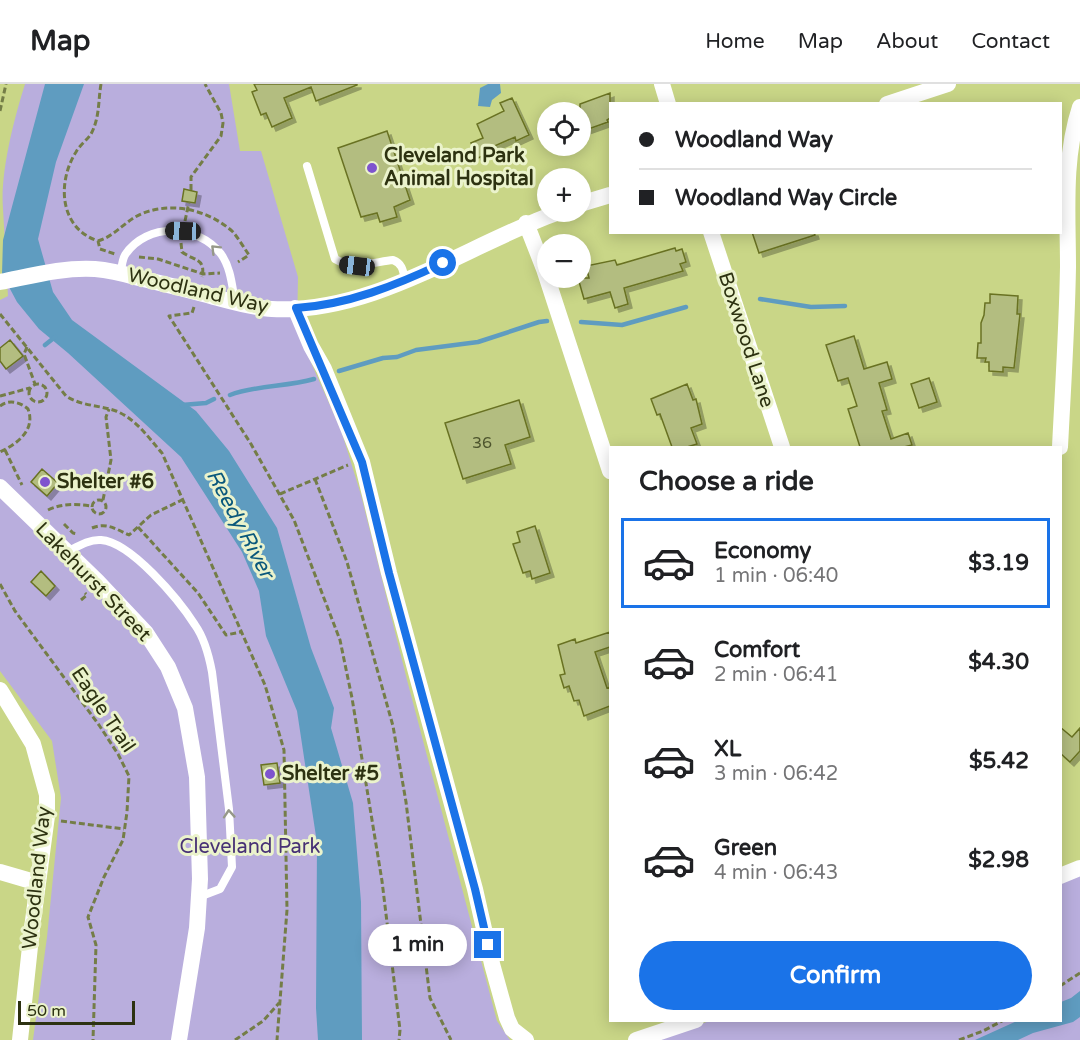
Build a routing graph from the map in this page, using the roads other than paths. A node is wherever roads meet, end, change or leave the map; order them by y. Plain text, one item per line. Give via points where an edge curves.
1 (662, 84) edge
2 (948, 84) edge
3 (667, 102) edge
4 (893, 102) edge
5 (1080, 107) edge
6 (307, 166) dead end
7 (609, 195) edge
8 (591, 201) edge
9 (537, 219) edge
10 (526, 223) junction
11 (712, 234) edge
12 (120, 273) junction
13 (405, 280) junction
14 (0, 282) edge
15 (235, 302) junction
16 (296, 308) junction
17 (782, 446) edge
18 (1060, 446) edge
19 (609, 468) edge
20 (0, 487) edge
21 (67, 552) junction
22 (0, 690) edge
23 (1080, 868) edge
24 (0, 872) edge
25 (1062, 875) edge
26 (38, 883) junction
27 (199, 897) junction
28 (690, 1022) edge
29 (20, 1040) edge
30 (179, 1040) edge
31 (526, 1040) edge
32 (636, 1040) edge

1 - 3 street
2 - 4 street
5 - 18 street via 1069,164
6 - 13 lane via 335,259 357,266 393,260 403,267
7 - 8 street
9 - 10 street, Woodland Way
10 - 13 street, Woodland Way
10 - 19 street
11 - 17 street, Boxwood Lane
12 - 14 street, Woodland Way via 96,269 60,271
12 - 15 street, Woodland Way
15 -> 12 lane via 227,264 220,253 210,243 183,231 162,231 144,237 125,256
13 - 16 street, Woodland Way via 320,307
15 - 16 street, Woodland Way via 272,309
16 - 31 street via 361,459 507,1018 512,1029
20 - 21 street, Lakehurst Street
21 - 27 street, Lakehurst Street via 146,633 177,686 185,708 196,777
27 -> 21 lane via 220,890 232,867 208,652 195,626 129,551 101,540
22 - 26 street, Woodland Way via 33,744 46,795 47,819
23 - 25 street
24 - 26 street
26 - 29 street, Woodland Way
27 - 30 street, Lakehurst Street
28 - 32 street

